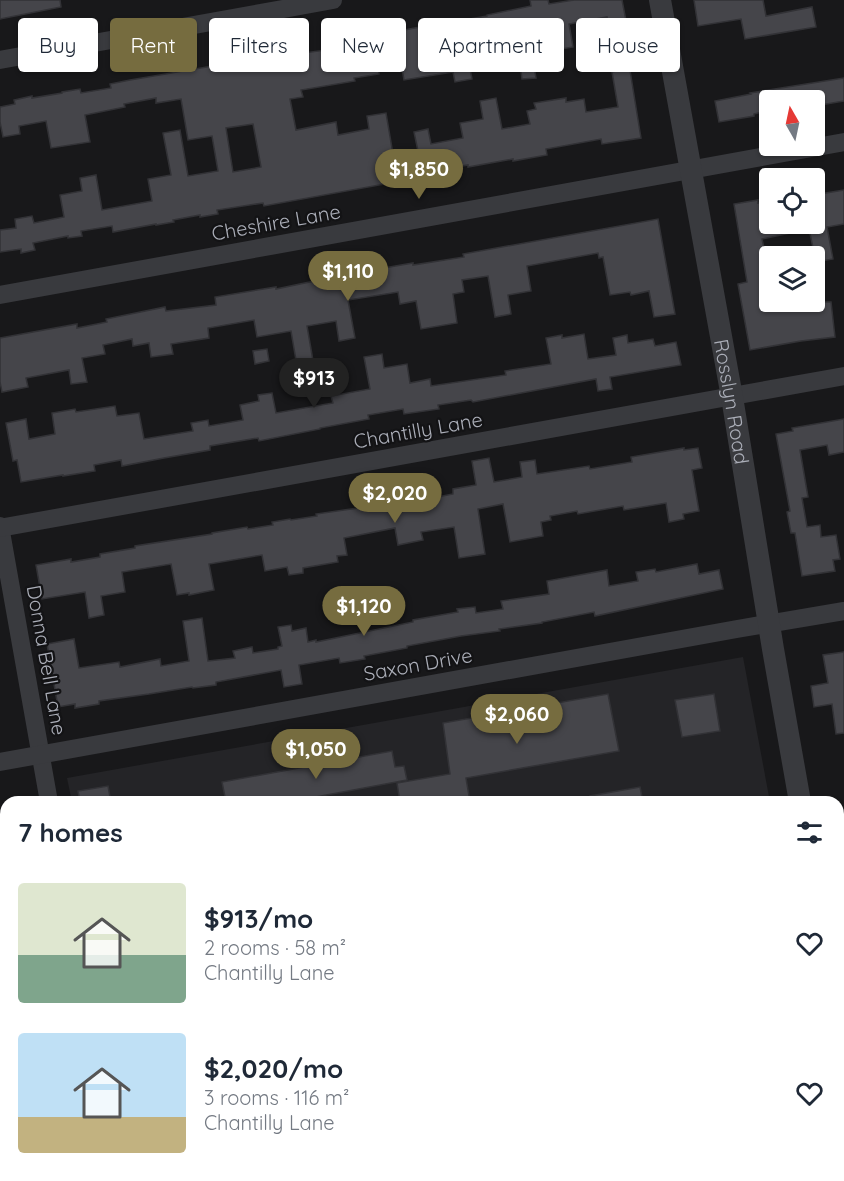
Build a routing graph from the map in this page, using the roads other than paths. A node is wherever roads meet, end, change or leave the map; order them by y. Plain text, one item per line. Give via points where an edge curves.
1 (333, 0) edge
2 (660, 0) edge
3 (0, 60) edge
4 (844, 142) edge
5 (690, 170) junction
6 (0, 295) edge
7 (844, 376) edge
8 (732, 397) junction
9 (0, 527) edge
10 (844, 611) edge
11 (768, 623) junction
12 (40, 755) junction
13 (0, 762) edge
14 (48, 796) edge
15 (799, 796) edge

1 - 3 street
2 - 5 street, Rosslyn Road
4 - 5 street, Cheshire Lane
5 - 6 street, Cheshire Lane
5 - 8 street, Rosslyn Road
7 - 8 street, Chantilly Lane
8 - 9 street, Chantilly Lane
8 - 11 street, Rosslyn Road
9 - 12 street, Donna Bell Lane
10 - 11 street, Saxon Drive
11 - 12 street, Saxon Drive
11 - 15 street, Rosslyn Road
12 - 13 street, Saxon Drive
12 - 14 street, Donna Bell Lane

